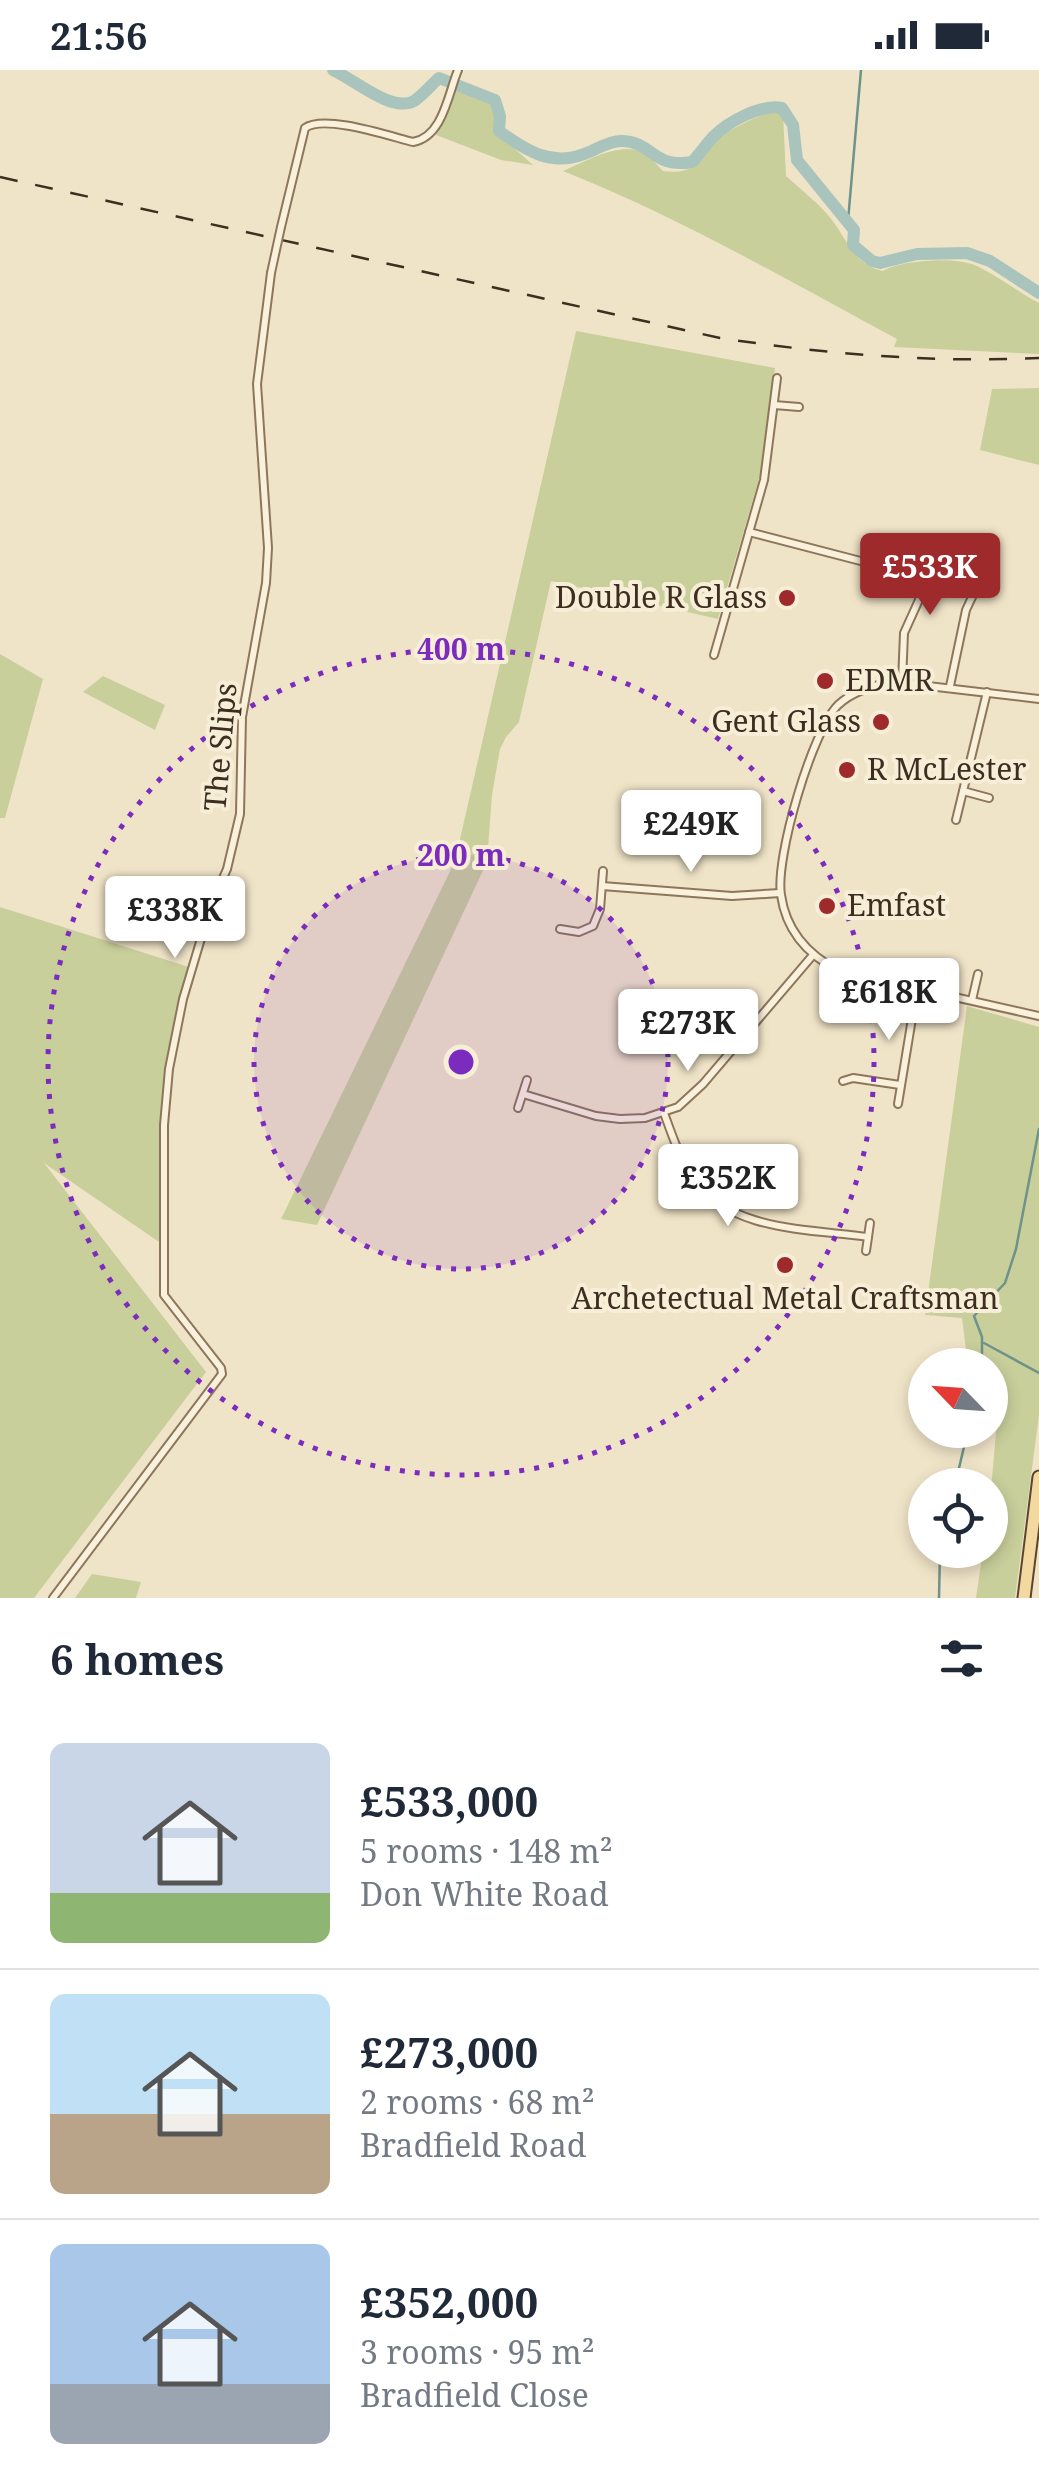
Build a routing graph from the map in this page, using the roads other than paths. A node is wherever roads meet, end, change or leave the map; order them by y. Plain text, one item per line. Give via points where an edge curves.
1 (458, 70) edge
2 (778, 378) dead end
3 (774, 405) junction
4 (799, 407) dead end
5 (749, 532) junction
6 (933, 552) dead end
7 (988, 563) dead end
8 (926, 578) junction
9 (714, 655) dead end
10 (902, 682) junction
11 (950, 686) junction
12 (987, 692) junction
13 (1039, 700) edge
14 (964, 791) junction
15 (989, 798) dead end
16 (956, 820) dead end
17 (603, 870) dead end
18 (602, 886) junction
19 (780, 892) junction
20 (560, 928) dead end
21 (814, 955) junction
22 (978, 974) dead end
23 (917, 988) junction
24 (972, 1000) junction
25 (1039, 1016) edge
26 (527, 1080) dead end
27 (843, 1081) dead end
28 (900, 1086) junction
29 (523, 1094) junction
30 (898, 1104) dead end
31 (518, 1108) dead end
32 (664, 1113) junction
33 (870, 1223) dead end
34 (868, 1237) junction
35 (866, 1252) dead end
36 (1039, 1477) edge
37 (53, 1598) edge
38 (1024, 1598) edge

1 - 37 street, The Slips, bridge via 438,124 423,140 328,123 305,128 271,273 256,384 268,548 242,717 240,814 182,999 164,1124 164,1295 222,1374
2 - 3 street
3 - 4 street
3 - 5 street via 768,464
5 - 8 street
5 - 9 street
6 - 8 street
7 - 11 street via 966,610
8 - 10 street via 904,633
10 - 11 street
10 - 19 street via 856,693 822,728 785,851
11 - 12 street
12 - 13 street
12 - 14 street
14 - 15 street
14 - 16 street
17 - 18 street
18 - 19 street via 732,896
18 - 20 street via 593,926 578,932
19 - 21 street via 791,928
21 - 23 street via 852,975
21 - 32 street via 704,1084
22 - 24 street
23 - 24 street
23 - 28 street
24 - 25 street
26 - 29 street
27 - 28 street
28 - 30 street
29 - 31 street
29 - 32 street via 610,1118
32 - 34 street via 693,1178 724,1208 756,1220
33 - 34 street
34 - 35 street
36 - 38 main road

